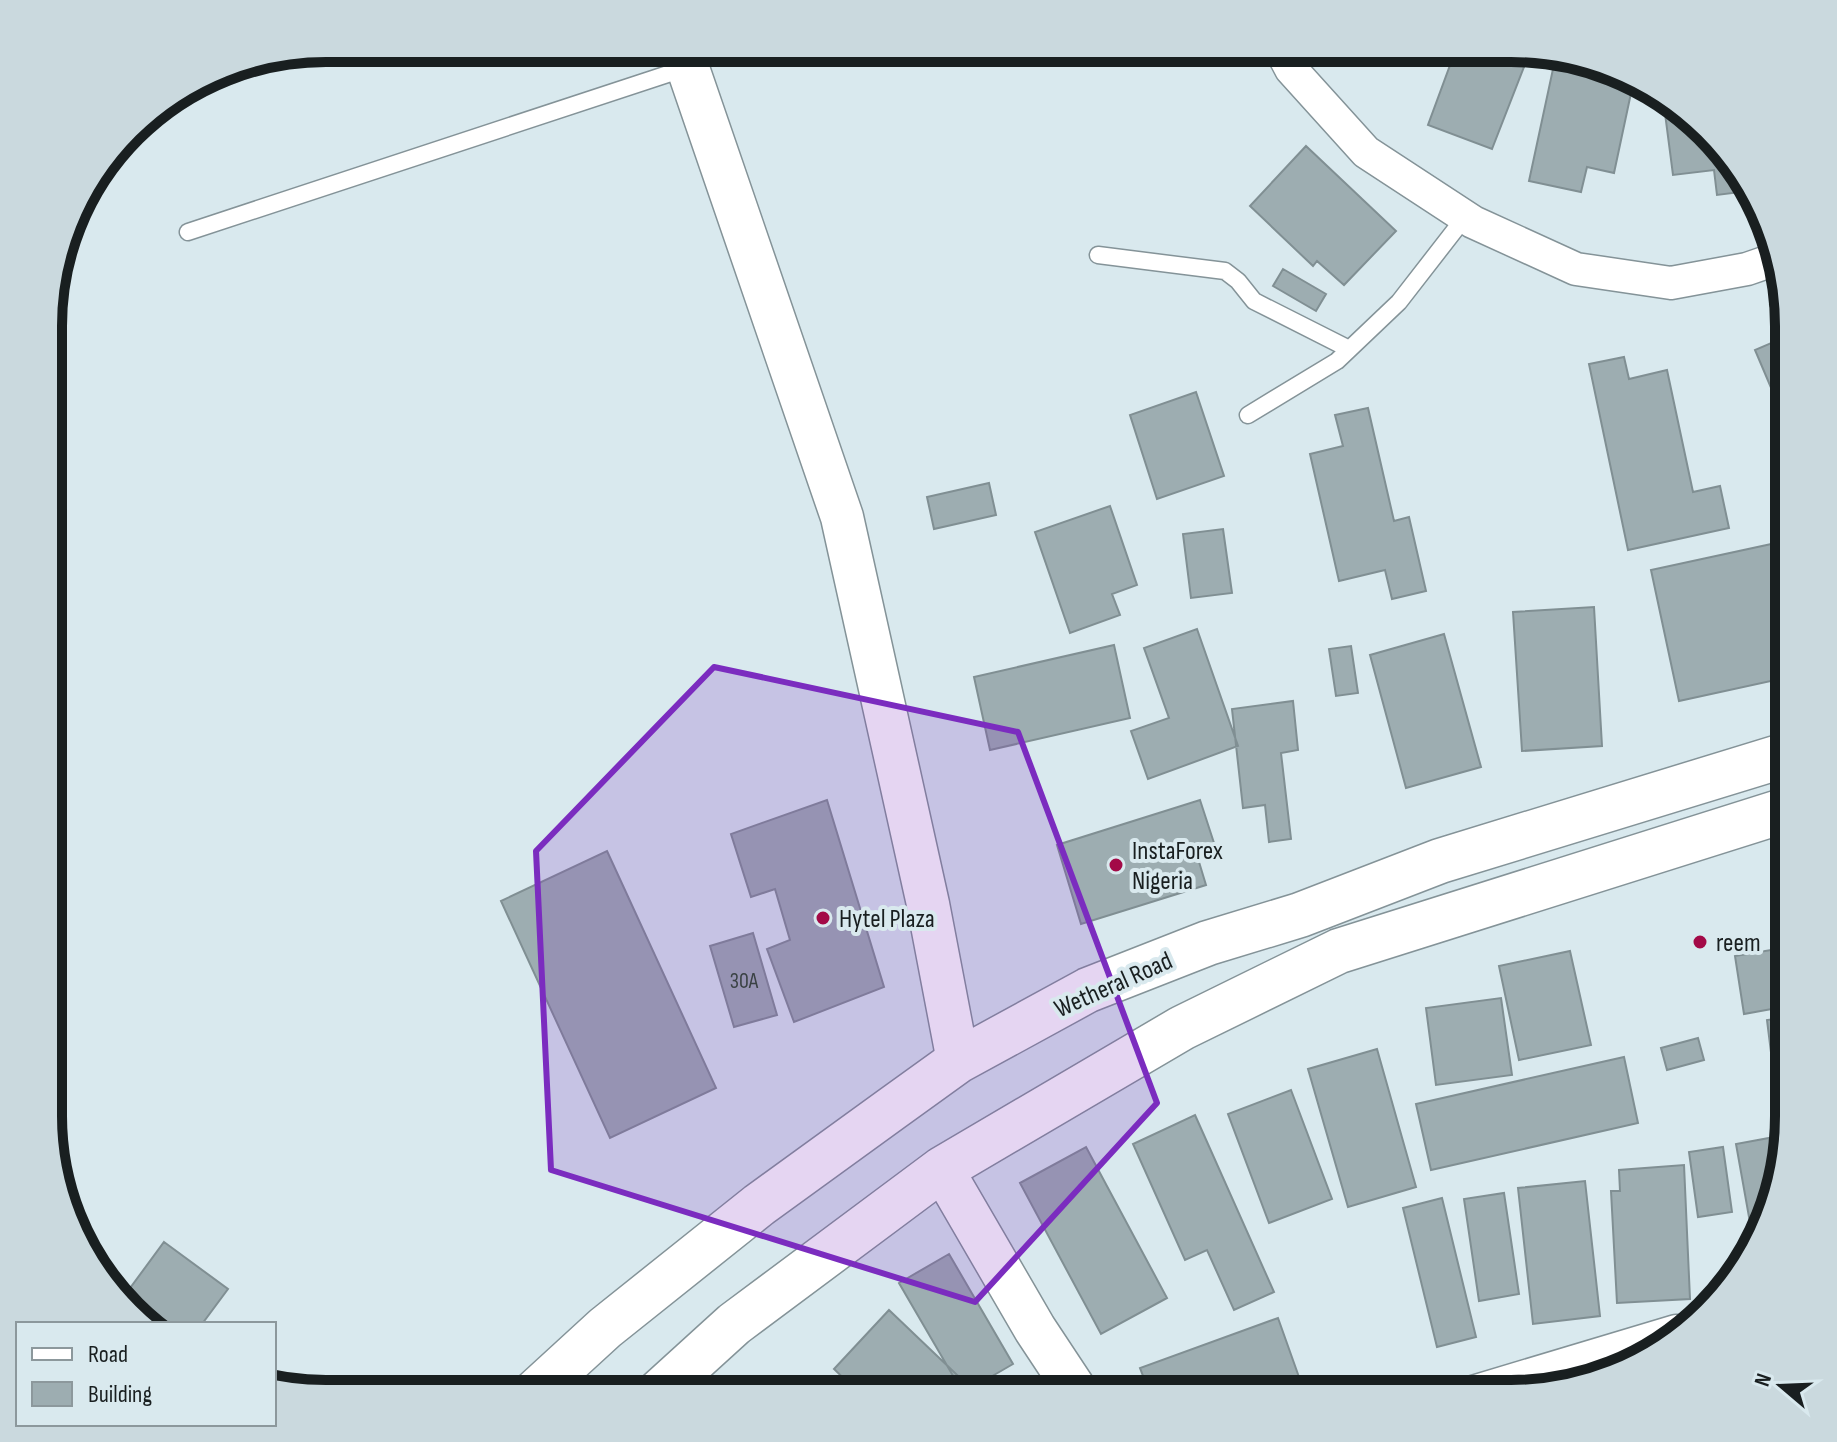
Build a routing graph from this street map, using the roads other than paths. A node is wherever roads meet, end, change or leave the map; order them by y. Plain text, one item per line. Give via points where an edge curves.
1 (670, 63) edge
2 (686, 63) edge
3 (1288, 63) edge
4 (1465, 217) junction
5 (188, 232) dead end
6 (1098, 255) dead end
7 (1767, 262) edge
8 (1349, 349) junction
9 (1248, 415) dead end
10 (1774, 758) edge
11 (1774, 814) edge
12 (958, 1061) junction
13 (942, 1169) junction
14 (1655, 1337) edge
15 (549, 1379) edge
16 (673, 1379) edge
17 (1068, 1380) edge
18 (1513, 1380) edge

1 - 5 lane
2 - 12 street via 842,517
3 - 4 street via 1366,152
4 - 7 street via 1576,269 1671,283
4 - 8 lane via 1399,302
6 - 8 lane via 1225,271 1254,301
8 - 9 lane
10 - 12 main road, Wetheral Road via 1440,861 1300,915 1208,943 1088,990
11 - 13 main road via 1339,951 1182,1028
12 - 15 main road, Wetheral Road via 759,1205
13 - 16 main road via 734,1324
13 - 17 street
14 - 18 street

